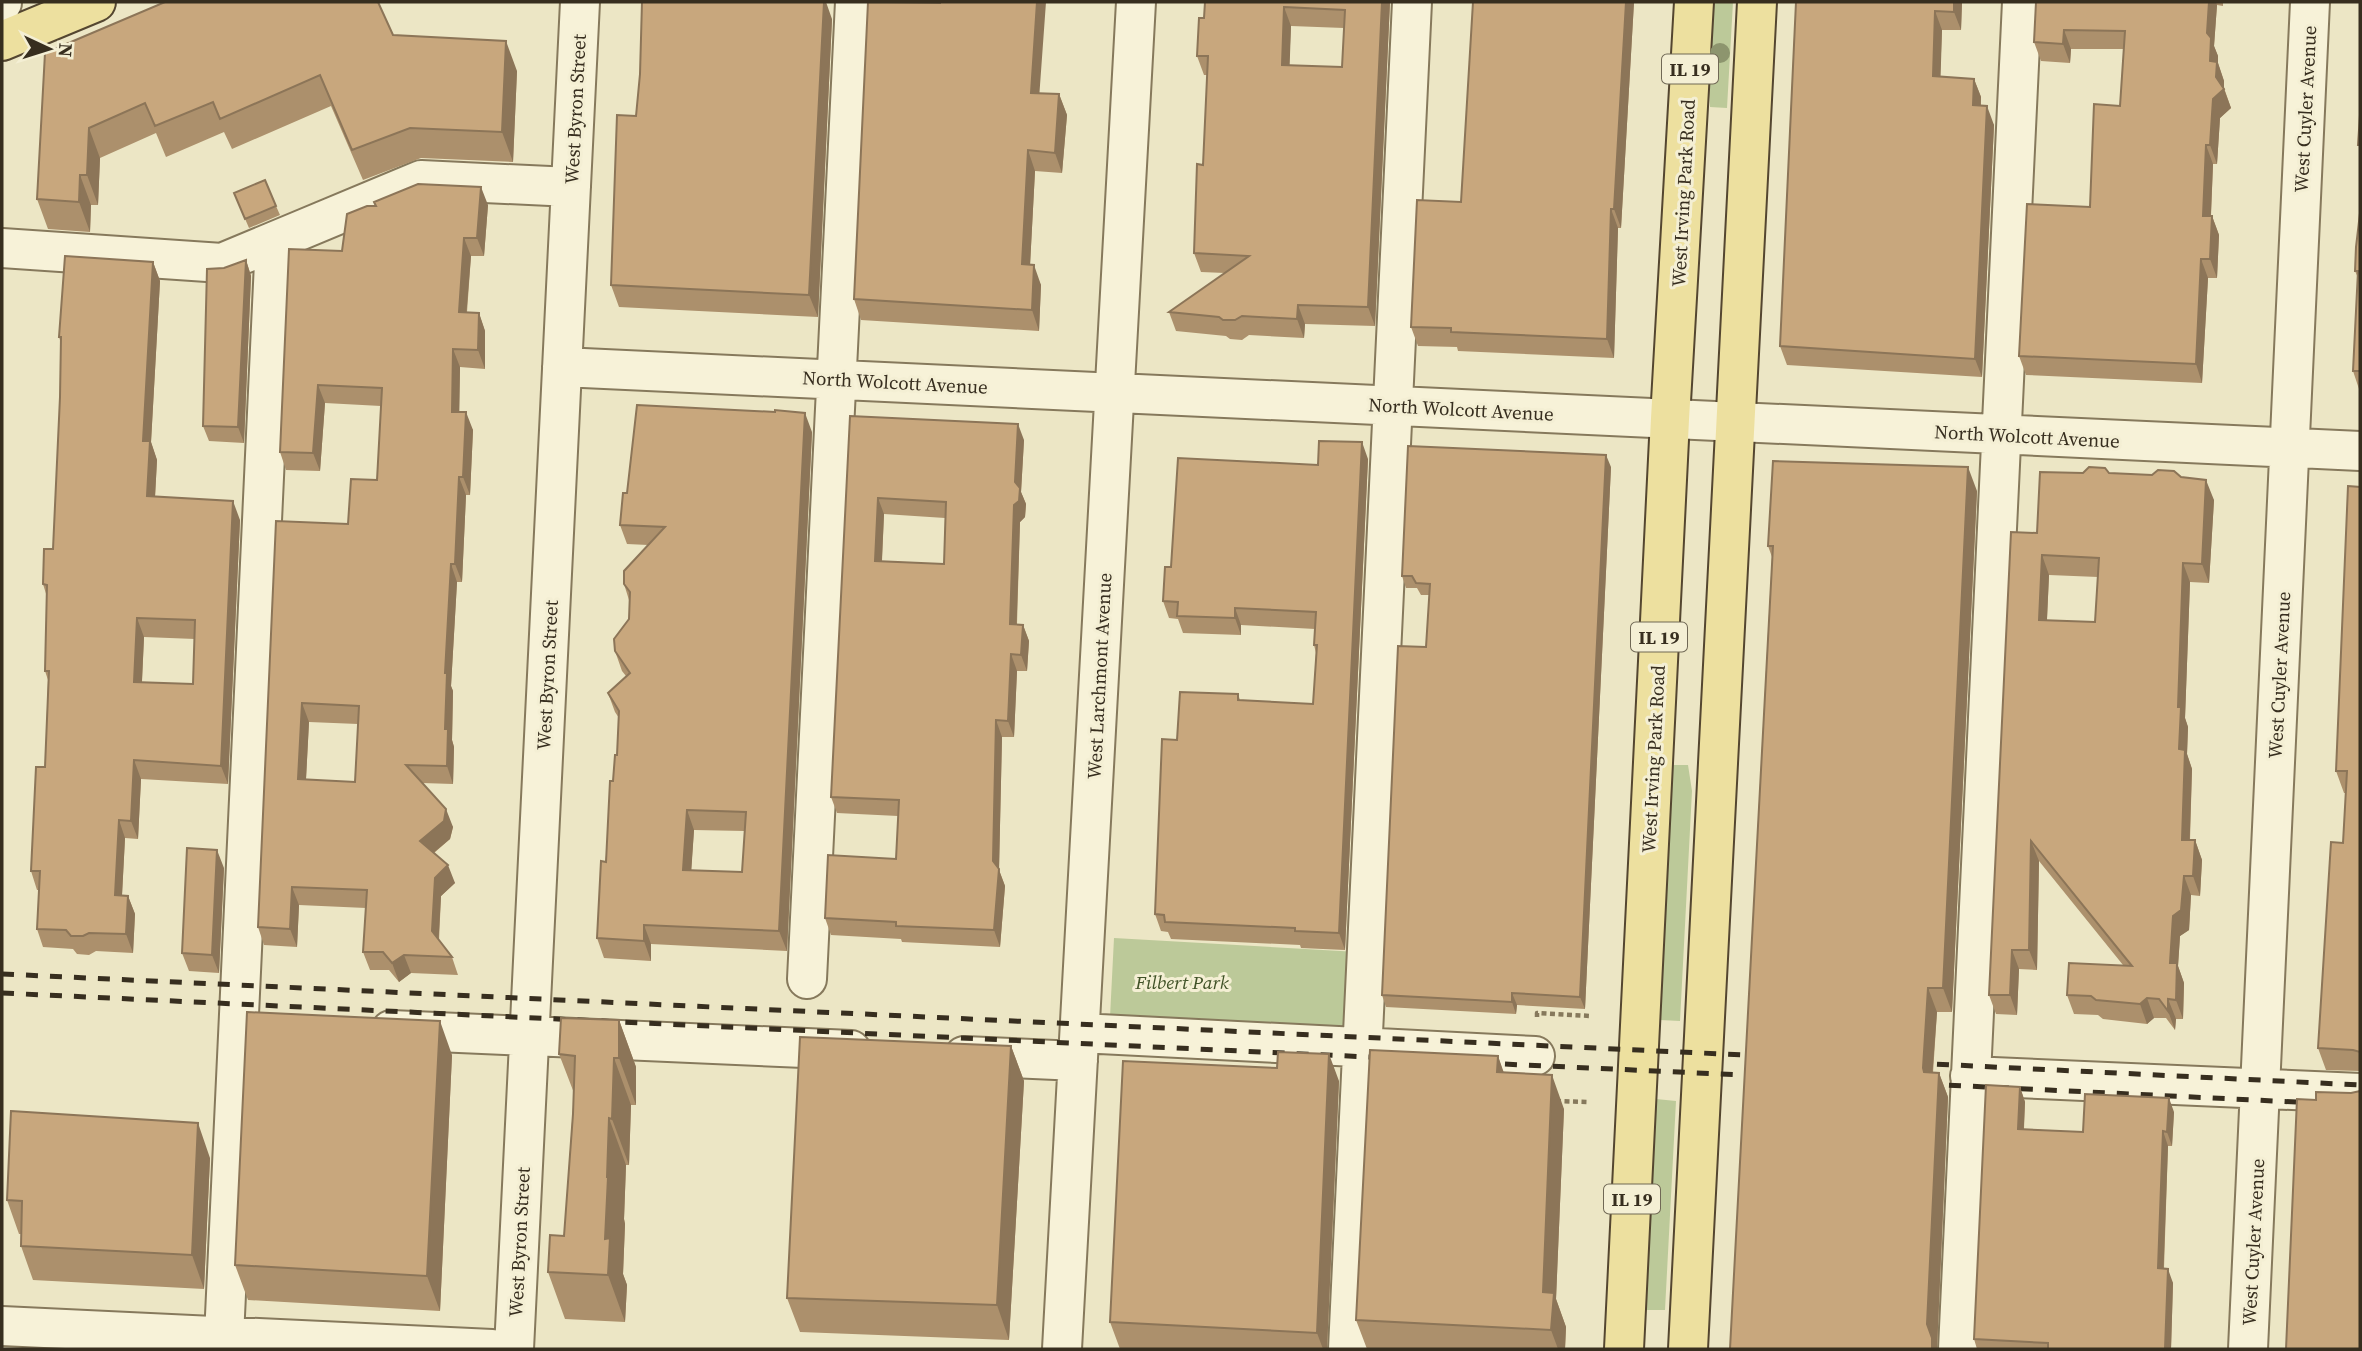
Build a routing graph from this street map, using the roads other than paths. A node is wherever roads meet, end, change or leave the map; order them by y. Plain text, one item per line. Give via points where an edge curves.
1 (96, 2) edge
2 (580, 2) edge
3 (845, 2) edge
4 (855, 2) edge
5 (1136, 2) edge
6 (1412, 2) edge
7 (1694, 2) edge
8 (1757, 2) edge
9 (2022, 2) edge
10 (2310, 2) edge
11 (2, 41) edge
12 (571, 187) junction
13 (275, 241) junction
14 (2, 248) edge
15 (562, 367) junction
16 (835, 379) junction
17 (1115, 393) junction
18 (1392, 406) junction
19 (1670, 419) junction
20 (1736, 422) junction
21 (2001, 434) junction
22 (2289, 448) junction
23 (2360, 452) edge
24 (807, 979) dead end
25 (238, 1024) junction
26 (278, 1026) edge
27 (358, 1029) edge
28 (530, 1035) junction
29 (1079, 1047) junction
30 (1362, 1047) junction
31 (880, 1052) edge
32 (934, 1054) edge
33 (1535, 1056) dead end
34 (1970, 1076) junction
35 (2260, 1089) junction
36 (2360, 1093) edge
37 (2, 1326) edge
38 (224, 1336) junction
39 (492, 1349) edge
40 (514, 1349) edge
41 (1062, 1349) edge
42 (1348, 1349) edge
43 (1623, 1349) edge
44 (1688, 1349) edge
45 (1958, 1349) edge
46 (2248, 1349) edge

1 - 11 main road
2 - 12 street, West Byron Street
3 - 4 street
4 - 16 street
5 - 17 street, West Larchmont Avenue
6 - 18 street
7 - 19 main road, West Irving Park Road / IL 19
8 - 20 main road
9 - 21 street
10 - 22 street, West Cuyler Avenue
12 - 13 street via 421,180
12 - 15 street, West Byron Street
13 - 14 street via 222,263
13 - 25 street
15 - 16 street, North Wolcott Avenue
15 - 28 street, West Byron Street
16 - 17 street, North Wolcott Avenue
16 - 24 street
17 - 18 street, North Wolcott Avenue
17 - 29 street, West Larchmont Avenue
18 - 19 street, North Wolcott Avenue
18 - 30 street
19 - 20 street, North Wolcott Avenue
19 - 43 main road, West Irving Park Road / IL 19
20 - 21 street, North Wolcott Avenue
20 - 44 main road
21 - 22 street, North Wolcott Avenue
21 - 34 street
22 - 23 street, North Wolcott Avenue
22 - 35 street, West Cuyler Avenue
25 - 26 street
25 - 38 street
27 - 28 street
28 - 31 street
28 - 40 street, West Byron Street
29 - 30 street
29 - 32 street
29 - 41 street, West Larchmont Avenue
30 - 33 street
30 - 42 street
34 - 35 street
34 - 45 street
35 - 36 street
35 - 46 street, West Cuyler Avenue
37 - 38 street
38 - 39 street

